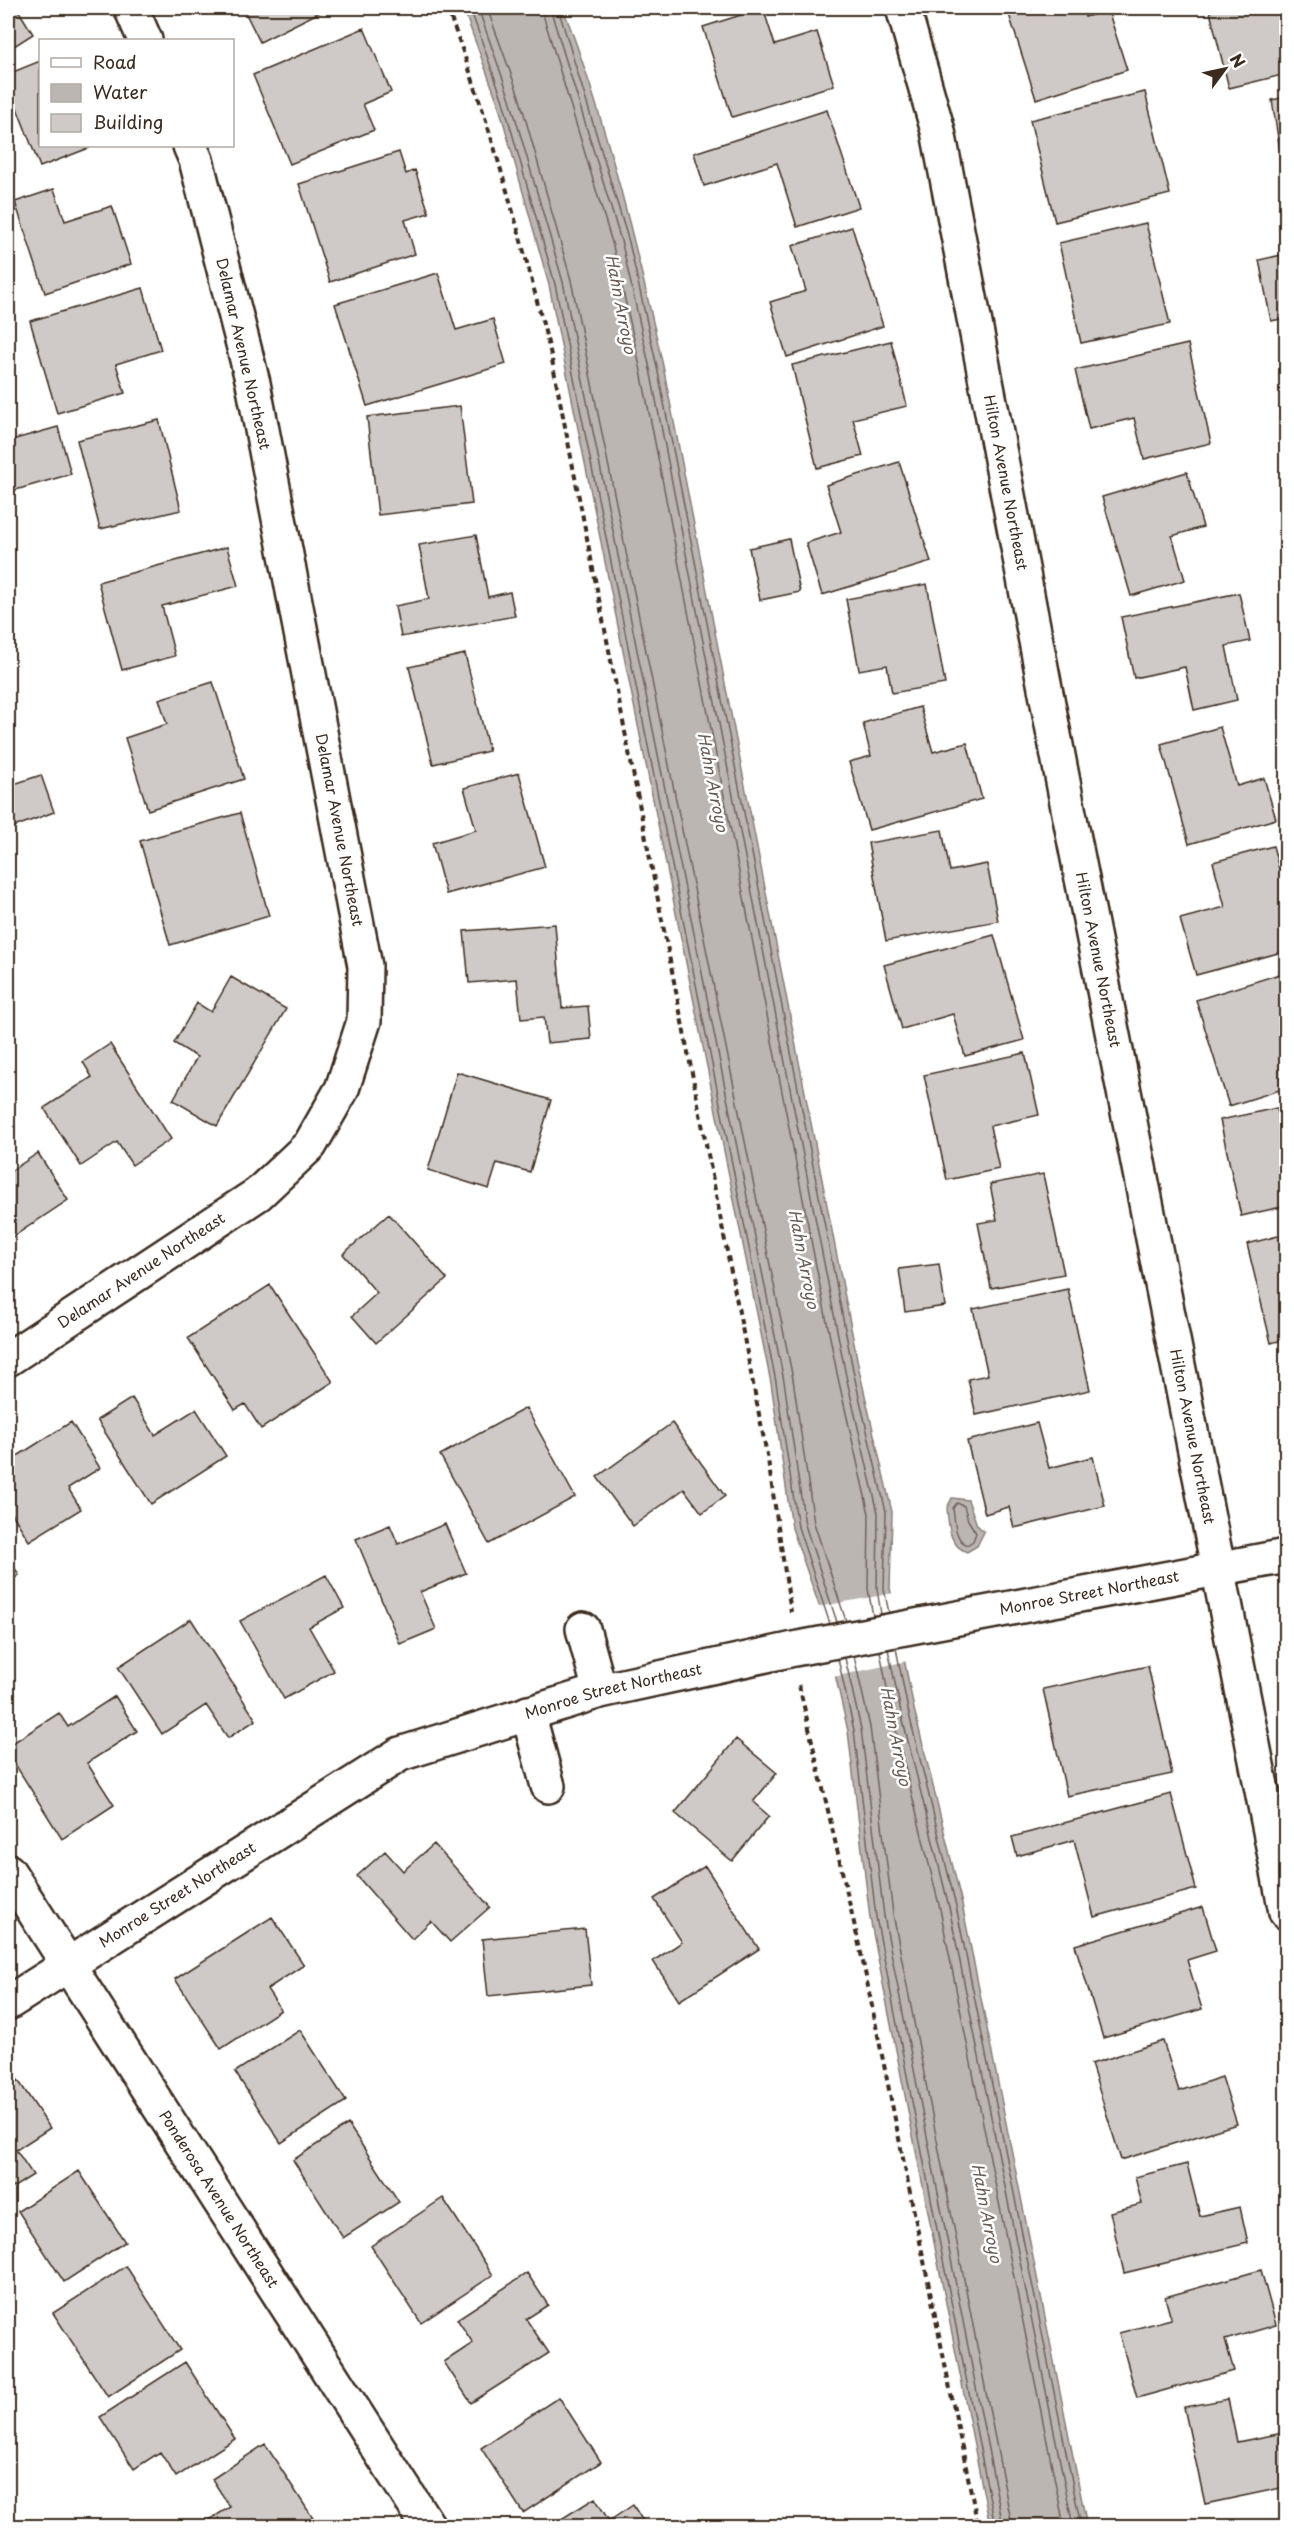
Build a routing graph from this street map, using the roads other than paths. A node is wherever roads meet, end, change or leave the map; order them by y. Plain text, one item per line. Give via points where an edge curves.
1 (130, 8) edge
2 (903, 8) edge
3 (145, 39) edge
4 (190, 147) edge
5 (8, 1359) edge
6 (1287, 1556) edge
7 (1220, 1569) junction
8 (583, 1629) dead end
9 (600, 1690) junction
10 (528, 1713) junction
11 (548, 1786) dead end
12 (8, 1871) edge
13 (1287, 1912) edge
14 (68, 1963) junction
15 (8, 2003) edge
16 (428, 2526) edge

1 - 3 street
2 - 7 street, Hilton Avenue Northeast via 938,131
4 - 5 street, Delamar Avenue Northeast via 253,383 365,966 364,1021 342,1089 310,1145 258,1194
6 - 7 street, Monroe Street Northeast
7 - 9 street, Monroe Street Northeast
7 - 13 street, Hilton Avenue Northeast
8 - 9 street
9 - 10 street, Monroe Street Northeast
10 - 11 street
10 - 14 street, Monroe Street Northeast via 400,1754
12 - 14 street, Ponderosa Avenue Northeast
14 - 15 street, Monroe Street Northeast
14 - 16 street, Ponderosa Avenue Northeast

